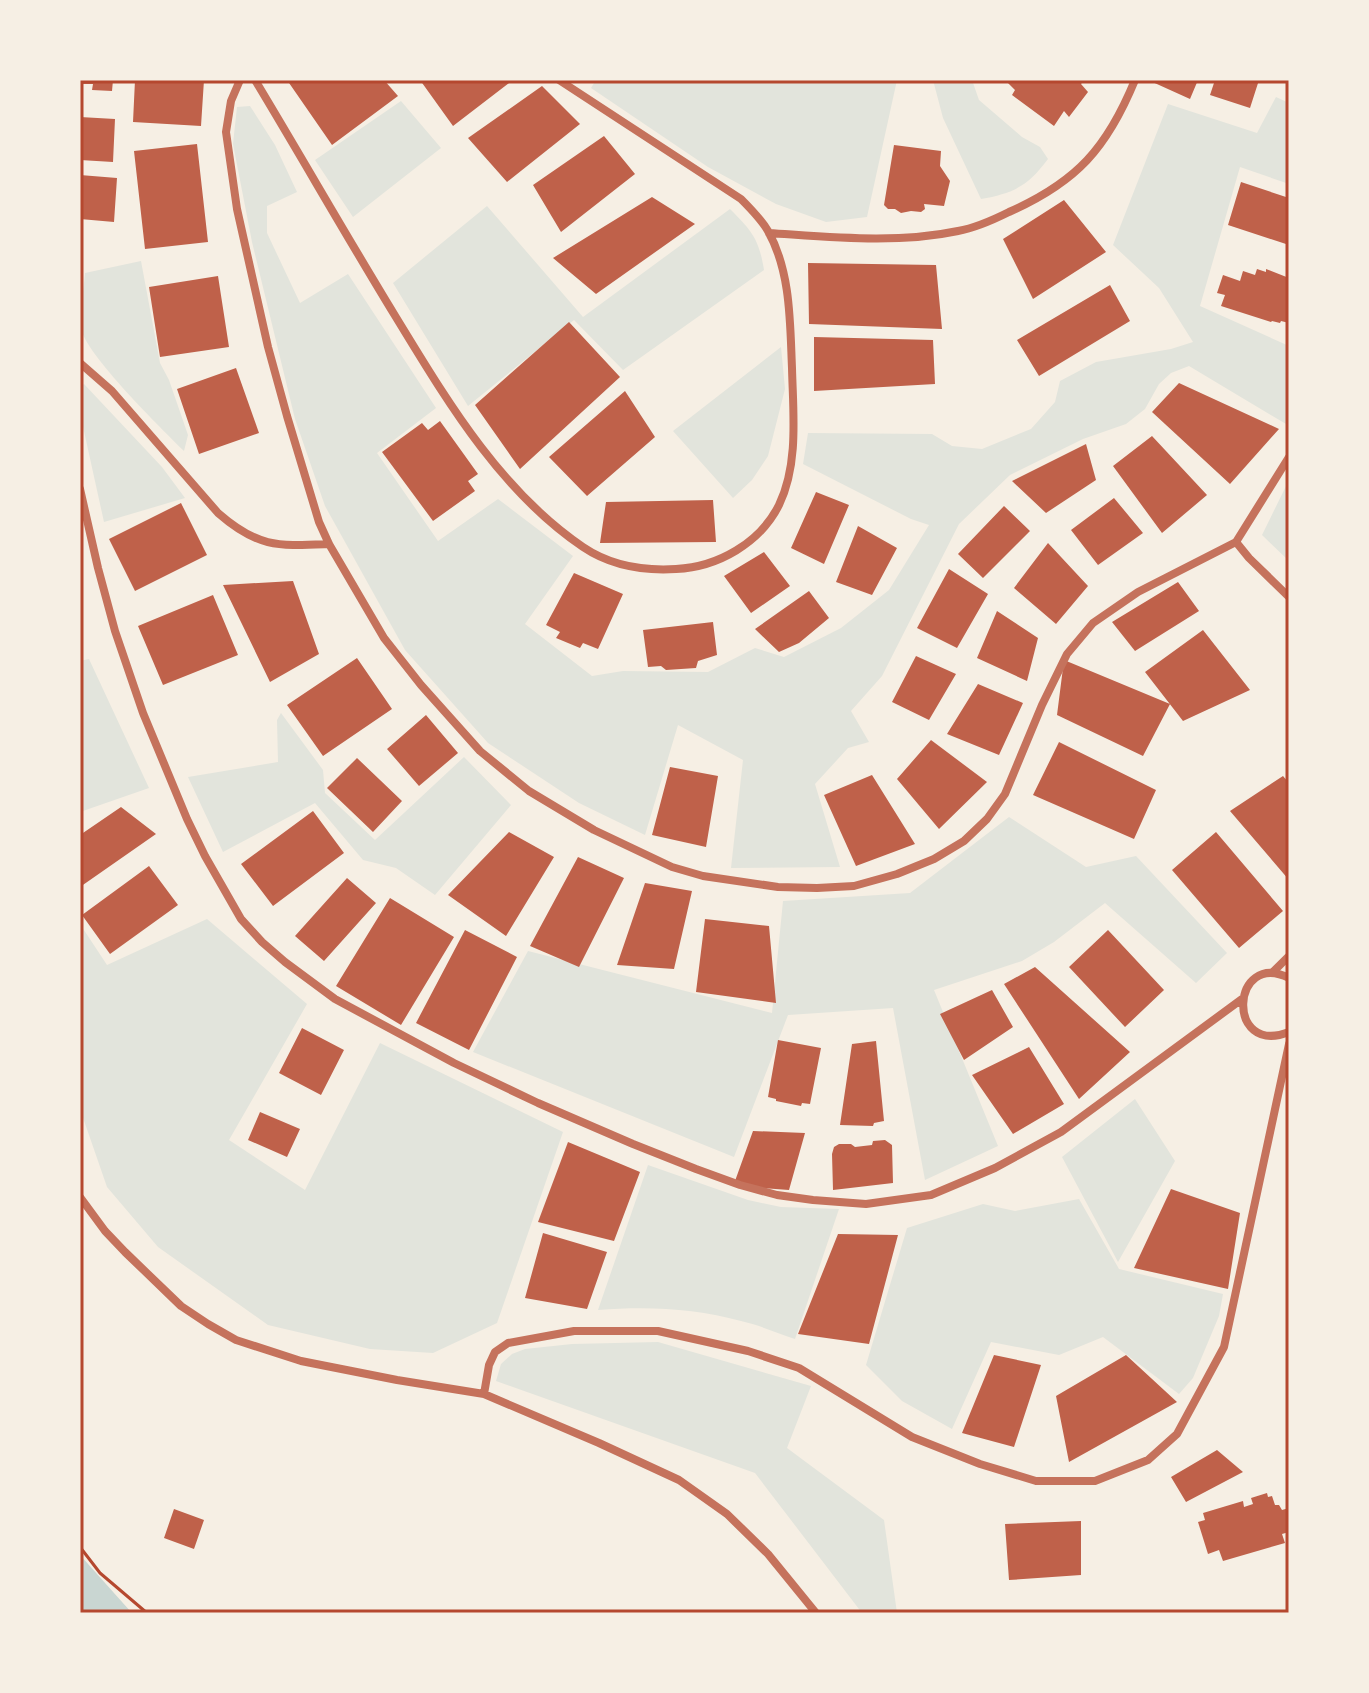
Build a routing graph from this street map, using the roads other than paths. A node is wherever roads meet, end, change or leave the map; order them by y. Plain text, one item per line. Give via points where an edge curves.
1 (240, 80) edge
2 (255, 80) edge
3 (559, 80) edge
4 (1135, 80) edge
5 (769, 233) junction
6 (80, 363) edge
7 (1289, 457) edge
8 (80, 489) edge
9 (1236, 542) junction
10 (329, 544) junction
11 (1289, 597) edge
12 (1289, 956) edge
13 (1272, 973) junction
14 (1289, 978) edge
15 (1242, 999) junction
16 (1289, 1032) edge
17 (1289, 1044) edge
18 (80, 1197) edge
19 (484, 1394) junction
20 (816, 1613) edge

1 - 10 street via 226,132 237,209 268,347
2 - 5 street via 459,418 511,483 562,532 587,550 631,567 683,569 730,554 752,540 778,506 790,466 793,394 788,304
3 - 5 street via 741,199
4 - 5 street via 1113,127 1071,177 998,218 922,236
6 - 10 street via 112,391 235,527 269,544
7 - 9 street
8 - 15 street via 112,618 143,713 187,819 241,919 285,962 335,999 552,1109 696,1169 777,1195 866,1204 931,1195 1061,1132
9 - 10 street via 1138,592 1093,623 1067,654 1005,794 964,841 897,874 854,886 817,888 742,883 672,867 529,791 480,751 421,685 384,638
9 - 11 street
12 - 13 street
13 - 14 street
13 - 15 street via 1252,981
15 - 16 street via 1253,1028 1272,1036
17 - 19 street via 1224,1347 1177,1434 1148,1460 1095,1481 1036,1481 912,1437 799,1368 658,1331 574,1331 508,1343 495,1352
18 - 19 street via 163,1290 236,1340 324,1366
19 - 20 street via 679,1480 727,1514

